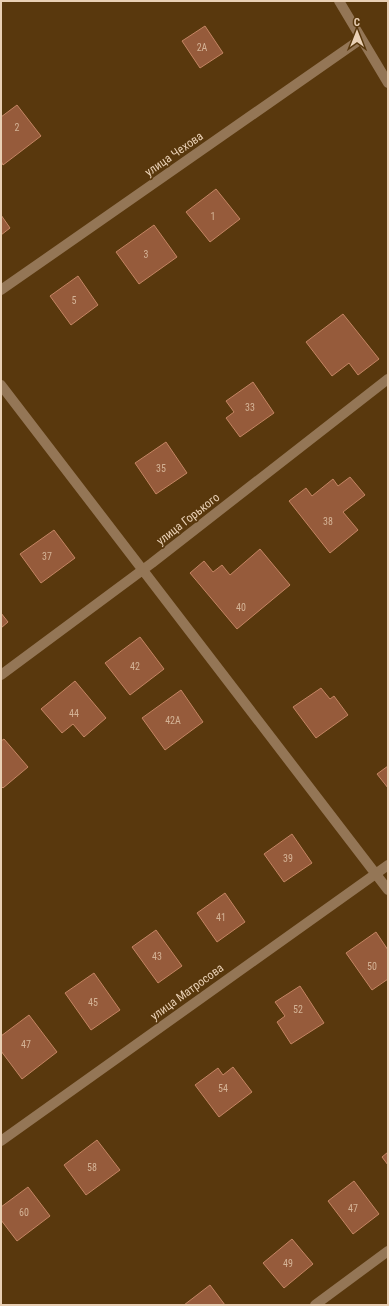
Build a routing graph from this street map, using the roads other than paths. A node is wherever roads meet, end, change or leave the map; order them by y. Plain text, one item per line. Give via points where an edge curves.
1 (339, 1) edge
2 (361, 39) junction
3 (388, 83) edge
4 (1, 290) edge
5 (388, 379) edge
6 (1, 385) edge
7 (143, 570) junction
8 (1, 675) edge
9 (388, 865) edge
10 (375, 874) junction
11 (388, 890) edge
12 (1, 1141) edge
13 (388, 1251) edge
14 (315, 1305) edge

1 - 2 street
2 - 3 street
2 - 4 street, улица Чехова
5 - 7 street, улица Горького
6 - 7 street
7 - 8 street, улица Горького
7 - 10 street
9 - 10 street, улица Матросова
10 - 11 street
10 - 12 street, улица Матросова
13 - 14 street

